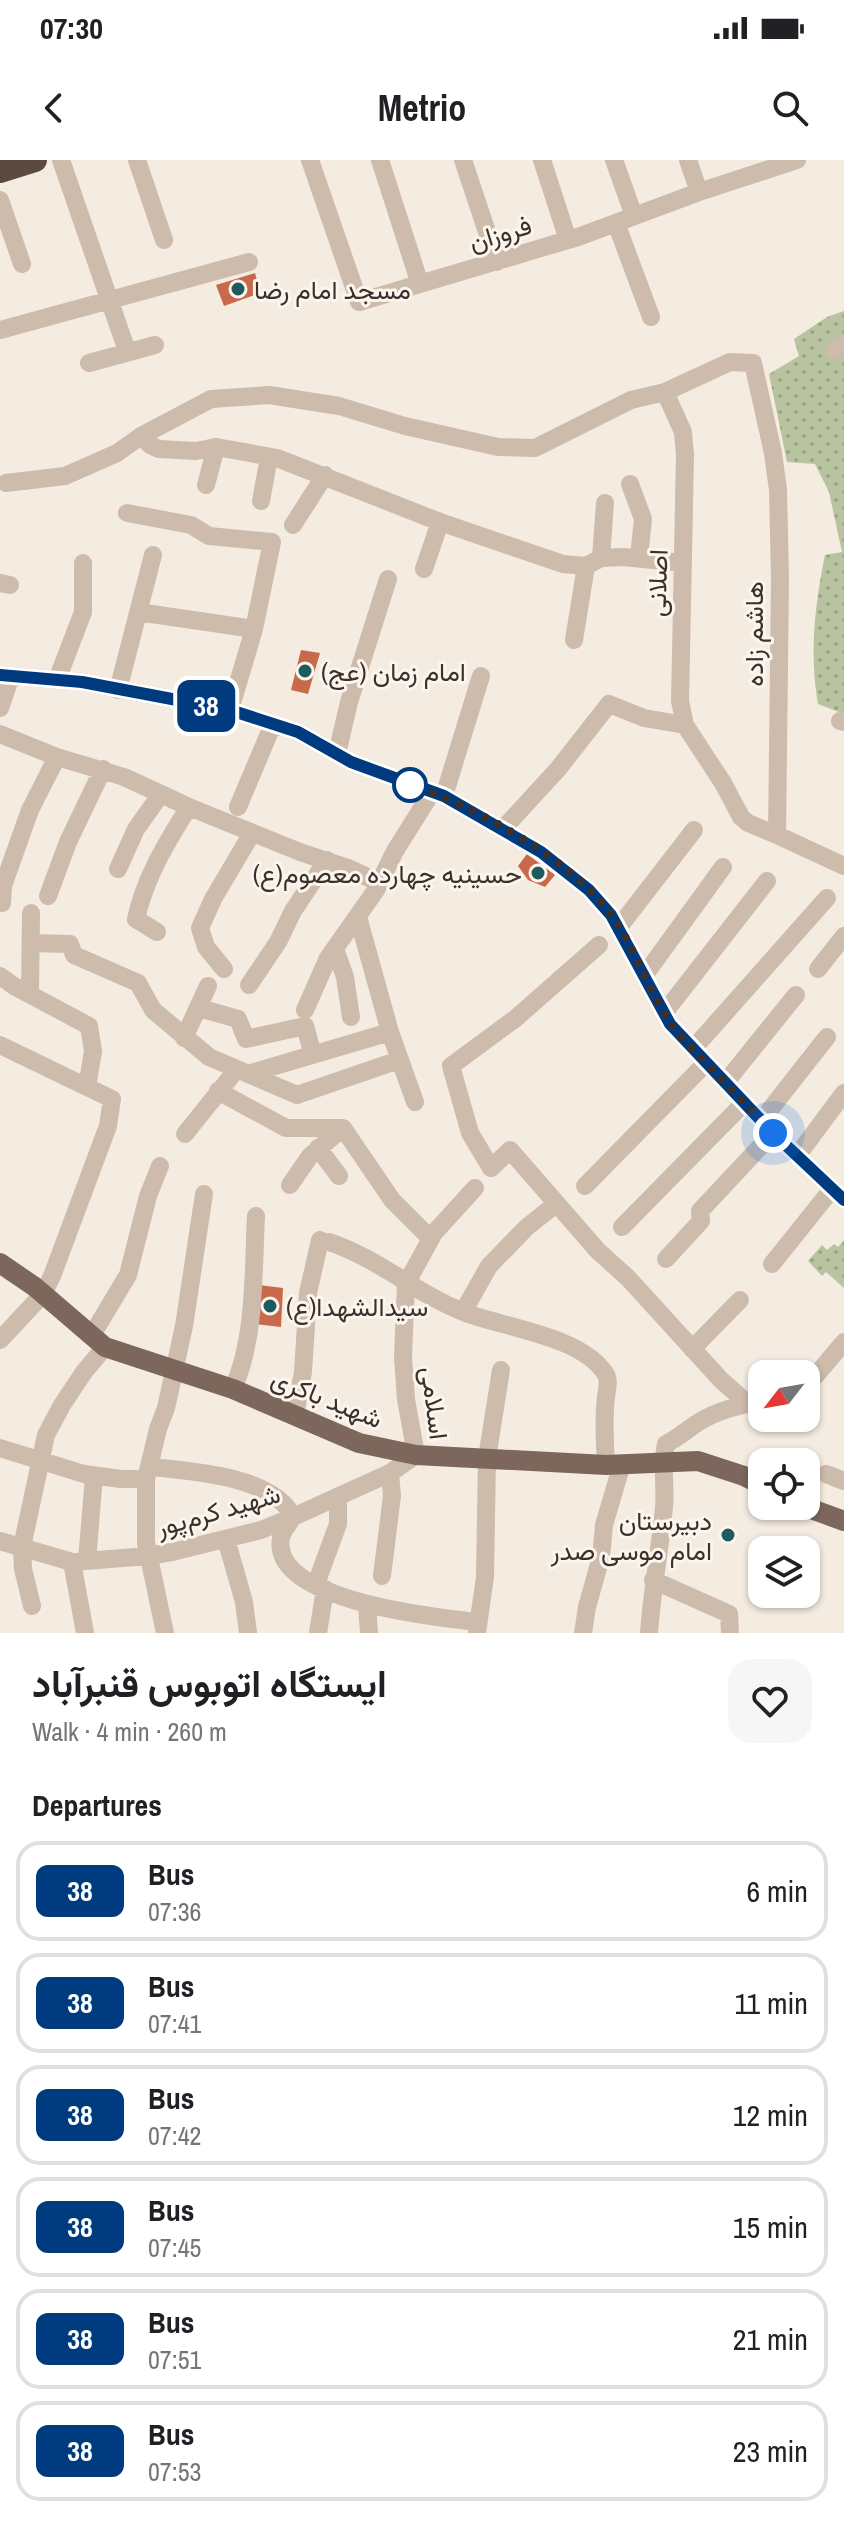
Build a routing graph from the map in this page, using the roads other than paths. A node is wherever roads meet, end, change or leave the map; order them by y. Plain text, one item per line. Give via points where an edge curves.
1 (35, 160) edge
2 (61, 160) edge
3 (137, 160) edge
4 (310, 160) edge
5 (380, 160) edge
6 (463, 160) edge
7 (542, 160) edge
8 (614, 160) edge
9 (688, 160) edge
10 (797, 160) edge
11 (775, 164) edge
12 (0, 171) edge
13 (699, 192) junction
14 (0, 200) edge
15 (625, 219) junction
16 (164, 240) dead end
17 (568, 240) junction
18 (249, 262) dead end
19 (497, 262) junction
20 (22, 264) dead end
21 (420, 284) junction
22 (110, 300) junction
23 (651, 317) dead end
24 (0, 330) edge
25 (155, 345) dead end
26 (127, 351) junction
27 (89, 363) dead end
28 (665, 392) junction
29 (141, 436) junction
30 (216, 447) junction
31 (269, 457) junction
32 (325, 475) junction
33 (6, 483) dead end
34 (630, 484) dead end
35 (206, 485) dead end
36 (261, 501) dead end
37 (605, 503) dead end
38 (127, 513) dead end
39 (440, 522) junction
40 (293, 525) dead end
41 (153, 555) dead end
42 (639, 557) junction
43 (594, 562) junction
44 (83, 563) dead end
45 (683, 563) junction
46 (424, 569) dead end
47 (388, 579) dead end
48 (138, 612) junction
49 (254, 629) junction
50 (574, 640) dead end
51 (5, 676) edge
52 (481, 676) dead end
53 (57, 680) junction
54 (118, 690) junction
55 (0, 708) edge
56 (230, 710) junction
57 (273, 724) junction
58 (685, 725) junction
59 (0, 734) edge
60 (337, 754) junction
61 (57, 757) junction
62 (103, 769) junction
63 (161, 794) junction
64 (438, 794) junction
65 (189, 807) junction
66 (238, 807) dead end
67 (503, 829) junction
68 (694, 830) dead end
69 (252, 833) junction
70 (777, 835) junction
71 (327, 860) junction
72 (844, 866) edge
73 (723, 867) dead end
74 (118, 869) dead end
75 (767, 881) dead end
76 (380, 883) junction
77 (48, 896) dead end
78 (827, 898) dead end
79 (2, 903) dead end
80 (31, 913) dead end
81 (358, 917) junction
82 (619, 927) junction
83 (157, 932) dead end
84 (844, 936) edge
85 (31, 943) junction
86 (599, 945) dead end
87 (335, 949) junction
88 (224, 969) dead end
89 (818, 969) dead end
90 (0, 976) edge
91 (644, 976) junction
92 (249, 985) dead end
93 (208, 986) dead end
94 (30, 994) junction
95 (796, 995) dead end
96 (199, 1008) junction
97 (305, 1010) dead end
98 (664, 1013) junction
99 (351, 1017) dead end
100 (390, 1032) junction
101 (827, 1037) dead end
102 (184, 1038) junction
103 (0, 1045) edge
104 (313, 1055) junction
105 (699, 1056) junction
106 (399, 1060) junction
107 (242, 1072) junction
108 (725, 1083) junction
109 (87, 1087) junction
110 (218, 1091) junction
111 (844, 1093) edge
112 (415, 1102) dead end
113 (744, 1103) junction
114 (767, 1127) junction
115 (343, 1128) junction
116 (185, 1134) dead end
117 (318, 1148) junction
118 (797, 1156) junction
119 (160, 1166) dead end
120 (339, 1176) dead end
121 (290, 1185) dead end
122 (585, 1186) dead end
123 (475, 1188) dead end
124 (839, 1191) edge
125 (204, 1194) dead end
126 (556, 1204) junction
127 (256, 1216) dead end
128 (622, 1227) dead end
129 (431, 1239) junction
130 (666, 1259) dead end
131 (0, 1263) edge
132 (772, 1264) dead end
133 (406, 1284) junction
134 (43, 1294) junction
135 (740, 1300) dead end
136 (463, 1312) junction
137 (0, 1340) edge
138 (98, 1341) junction
139 (844, 1342) edge
140 (692, 1349) junction
141 (173, 1369) junction
142 (501, 1370) dead end
143 (820, 1370) edge
144 (233, 1389) junction
145 (748, 1396) edge
146 (748, 1405) edge
147 (295, 1414) junction
148 (0, 1448) edge
149 (416, 1455) junction
150 (487, 1458) junction
151 (40, 1460) junction
152 (662, 1461) junction
153 (614, 1464) junction
154 (148, 1473) junction
155 (390, 1473) junction
156 (94, 1476) junction
157 (748, 1478) edge
158 (338, 1496) junction
159 (820, 1512) edge
160 (293, 1517) junction
161 (844, 1521) edge
162 (226, 1539) junction
163 (0, 1541) edge
164 (22, 1547) junction
165 (148, 1556) junction
166 (79, 1561) junction
167 (382, 1576) dead end
168 (653, 1580) junction
169 (321, 1587) junction
170 (367, 1605) junction
171 (32, 1606) dead end
172 (730, 1624) edge
173 (477, 1628) edge
174 (85, 1633) edge
175 (165, 1633) edge
176 (248, 1633) edge
177 (318, 1633) edge
178 (369, 1633) edge
179 (583, 1633) edge
180 (649, 1633) edge

1 - 12 highway
2 - 22 street
3 - 16 street
4 - 21 street, فروزان via 359,302
5 - 21 street
6 - 19 street
7 - 17 street
8 - 15 street
9 - 13 street
10 - 11 street, فروزان
11 - 13 street, فروزان
13 - 15 street, فروزان
14 - 20 street
15 - 17 street, فروزان
15 - 23 street
17 - 19 street, فروزان
18 - 22 street
19 - 21 street, فروزان
22 - 24 street
22 - 26 street
25 - 26 street
26 - 27 street
28 - 29 street via 631,400 535,448 498,447 339,406 269,395 211,399
28 - 45 street, اصلانی via 683,432
28 - 70 street, هاشم زاده via 730,362 753,363 778,490
29 - 30 street via 159,449
29 - 33 street via 65,476
30 - 31 street
30 - 35 street
31 - 32 street
31 - 36 street
32 - 39 street
32 - 40 street
34 - 42 street via 643,519
37 - 43 street
38 - 49 street via 191,525 209,536 272,542
39 - 43 street via 563,564
39 - 46 street
41 - 48 street
42 - 43 street
42 - 45 street
43 - 50 street
44 - 53 street via 83,612
45 - 58 street, اصلانی via 680,701
47 - 60 street
48 - 49 street
48 - 54 street
49 - 56 street
51 - 53 street
51 - 55 street
52 - 64 street
53 - 54 street
54 - 56 street
56 - 57 street
57 - 60 street
57 - 66 street
58 - 67 street via 644,718 609,704
58 - 70 street, اصلانی via 741,817
59 - 61 street
60 - 64 street
61 - 62 street
61 - 79 street via 30,810
62 - 63 street
62 - 77 street
63 - 65 street
63 - 74 street via 136,829
64 - 67 street
64 - 76 street via 395,851
65 - 69 street
65 - 83 street via 157,859 140,901 136,919
67 - 82 street via 589,890
68 - 82 street
69 - 71 street
69 - 88 street via 200,928 206,947
70 - 72 street
71 - 76 street
71 - 92 street
73 - 91 street
75 - 98 street
76 - 81 street
78 - 105 street
80 - 85 street
81 - 87 street
81 - 100 street
82 - 91 street
84 - 89 street
85 - 94 street
85 - 102 street via 70,944 74,955 138,983 153,1010
86 - 126 street via 451,1066 470,1133 491,1168 510,1150
87 - 97 street
87 - 99 street
90 - 94 street
91 - 98 street
93 - 96 street
94 - 109 street via 89,1026 93,1051
95 - 108 street
96 - 102 street
96 - 104 street via 238,1019 246,1039 305,1026
98 - 105 street
100 - 104 street
100 - 106 street
101 - 114 street
102 - 107 street
103 - 109 street
104 - 107 street
105 - 108 street
105 - 122 street
106 - 107 street via 297,1095
106 - 112 street
107 - 110 street
108 - 113 street
109 - 134 street via 112,1099 111,1116
110 - 115 street via 286,1128
110 - 116 street
111 - 118 street
113 - 114 street
113 - 128 street
114 - 118 street
114 - 130 street via 700,1211 701,1221
115 - 117 street
115 - 129 street via 392,1200
117 - 120 street
117 - 121 street
118 - 124 street
119 - 138 street via 128,1275
123 - 129 street, اسلامی
124 - 132 street
125 - 141 street
126 - 136 street via 489,1266
126 - 140 street
127 - 144 street via 248,1328
129 - 133 street, اسلامی
131 - 134 main road, شهید باکری
133 - 136 street
133 - 147 street via 373,1260 325,1241 306,1302
133 - 149 street, اسلامی via 404,1369
134 - 137 street
134 - 138 main road, شهید باکری
135 - 140 street
136 - 153 street via 550,1337 599,1367 608,1382 604,1410
138 - 141 main road, شهید باکری
138 - 151 street via 46,1435
139 - 143 street
140 - 145 street
141 - 144 main road, شهید باکری
141 - 154 street
142 - 150 street
144 - 147 main road, شهید باکری
146 - 152 street via 700,1422 666,1444
147 - 149 main road, شهید باکری via 359,1443
148 - 151 street
149 - 150 main road, شهید باکری
149 - 155 street, شهید کرم‌پور
150 - 153 main road, شهید باکری
150 - 173 street via 485,1577
151 - 156 street
151 - 164 street
152 - 153 main road, شهید باکری
152 - 157 main road, شهید باکری via 698,1461
152 - 168 street via 664,1504
153 - 179 street
154 - 156 street
154 - 160 street via 216,1476 269,1491
154 - 165 street
155 - 158 street, شهید کرم‌پور
155 - 167 street
156 - 166 street
158 - 160 street, شهید کرم‌پور
158 - 169 street via 338,1524
159 - 161 main road
160 - 162 street, شهید کرم‌پور
160 - 169 street via 281,1535 284,1560
162 - 165 street, شهید کرم‌پور
162 - 176 street
163 - 164 street, شهید کرم‌پور
164 - 166 street, شهید کرم‌پور
164 - 171 street
165 - 166 street, شهید کرم‌پور
165 - 175 street
166 - 174 street
168 - 172 street
168 - 180 street
169 - 170 street
169 - 177 street
170 - 173 street
170 - 178 street

